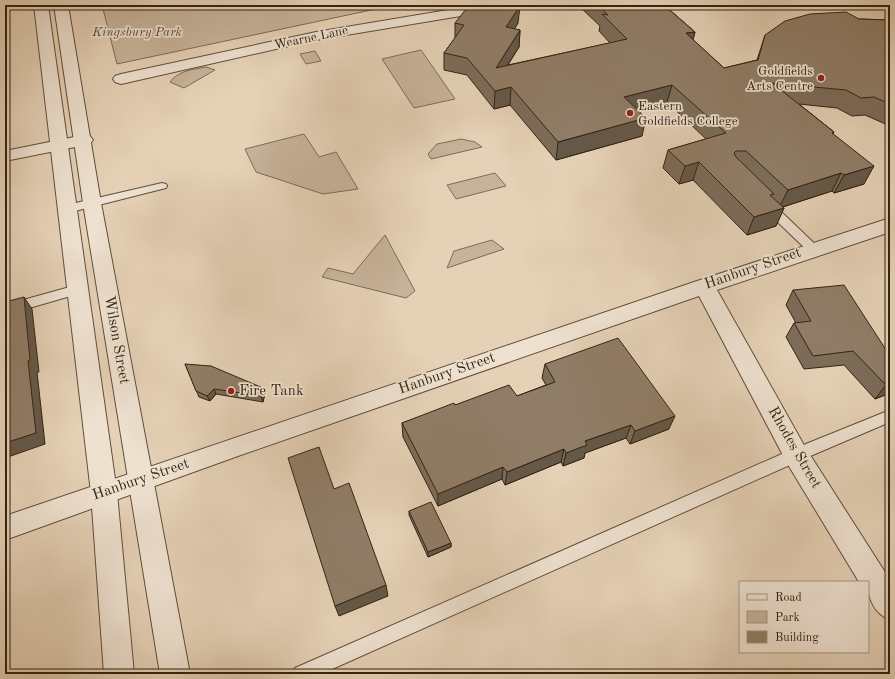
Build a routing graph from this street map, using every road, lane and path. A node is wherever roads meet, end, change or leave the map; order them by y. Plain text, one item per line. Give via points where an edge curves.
1 (41, 5) edge
2 (61, 5) edge
3 (503, 5) edge
4 (121, 79) dead end
5 (84, 140) junction
6 (60, 144) junction
7 (5, 156) edge
8 (162, 186) dead end
9 (760, 197) edge
10 (92, 203) junction
11 (67, 209) junction
12 (890, 225) edge
13 (812, 249) junction
14 (704, 286) junction
15 (77, 290) junction
16 (5, 310) edge
17 (890, 416) edge
18 (796, 455) junction
19 (140, 481) junction
20 (104, 493) junction
21 (5, 528) edge
22 (890, 606) edge
23 (119, 674) edge
24 (175, 674) edge
25 (301, 674) edge

1 - 6 street, Wilson Street
2 - 5 street, Wilson Street
3 - 4 street, Wearne Lane via 316,36
5 - 6 street
5 - 10 street, Wilson Street
6 - 7 street
6 - 11 street, Wilson Street
8 - 10 lane
9 - 13 lane
10 - 11 lane
10 - 19 street, Wilson Street
11 - 15 street, Wilson Street
12 - 13 street, Hanbury Street
13 - 14 street, Hanbury Street
14 - 18 street, Rhodes Street
14 - 19 street, Hanbury Street
15 - 16 lane
15 - 20 street, Wilson Street
17 - 18 lane
18 - 22 street, Rhodes Street
18 - 25 lane
19 - 20 street, Hanbury Street
19 - 24 street, Wilson Street
20 - 21 street, Hanbury Street
20 - 23 street, Wilson Street

